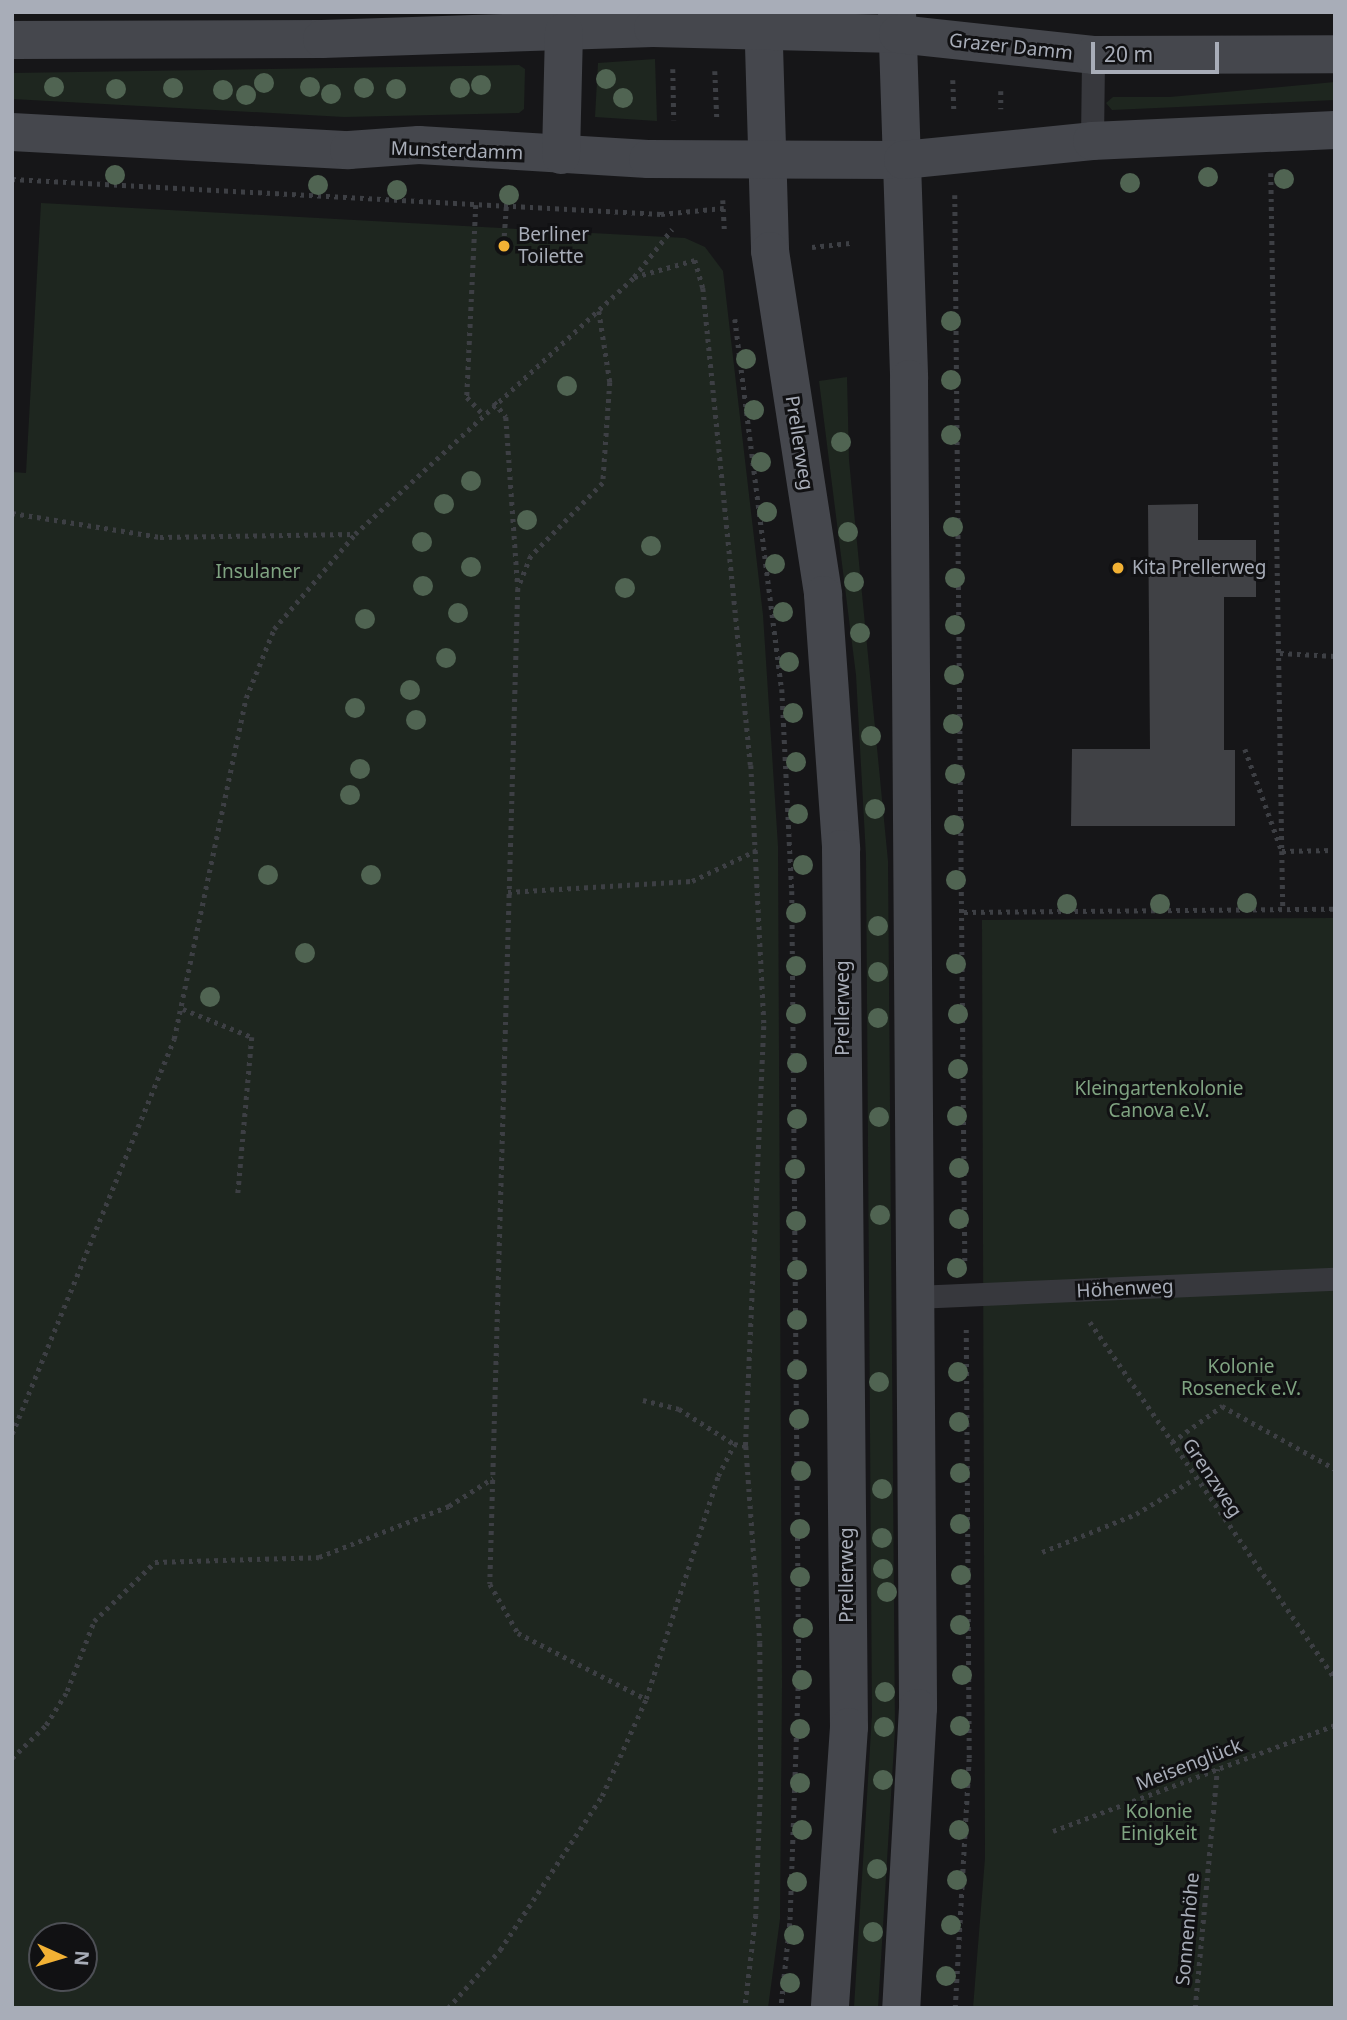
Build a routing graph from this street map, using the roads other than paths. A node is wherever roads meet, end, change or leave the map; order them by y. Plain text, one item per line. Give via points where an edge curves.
1 (763, 21) edge
2 (898, 23) edge
3 (564, 32) junction
4 (12, 40) edge
5 (1335, 54) edge
6 (1093, 55) junction
7 (1335, 130) edge
8 (12, 132) edge
9 (1092, 141) junction
10 (561, 155) junction
11 (765, 159) junction
12 (903, 160) junction
13 (1335, 1279) edge
14 (915, 1297) junction
15 (830, 2008) edge
16 (901, 2008) edge

1 - 2 main road
1 - 3 main road
1 - 11 main road, Prellerweg
2 - 6 main road, Grazer Damm
2 - 12 main road
3 - 4 main road
3 - 10 main road
5 - 6 main road, Grazer Damm
6 - 9 lane
7 - 9 main road
8 - 10 main road, Munsterdamm via 349,150 419,145
9 - 12 main road
10 - 11 main road, Munsterdamm
11 - 12 main road, Munsterdamm
11 - 15 main road, Prellerweg via 776,298 824,607 840,837 849,1727
12 - 14 main road
13 - 14 lane, Höhenweg
14 - 16 main road via 918,1766

